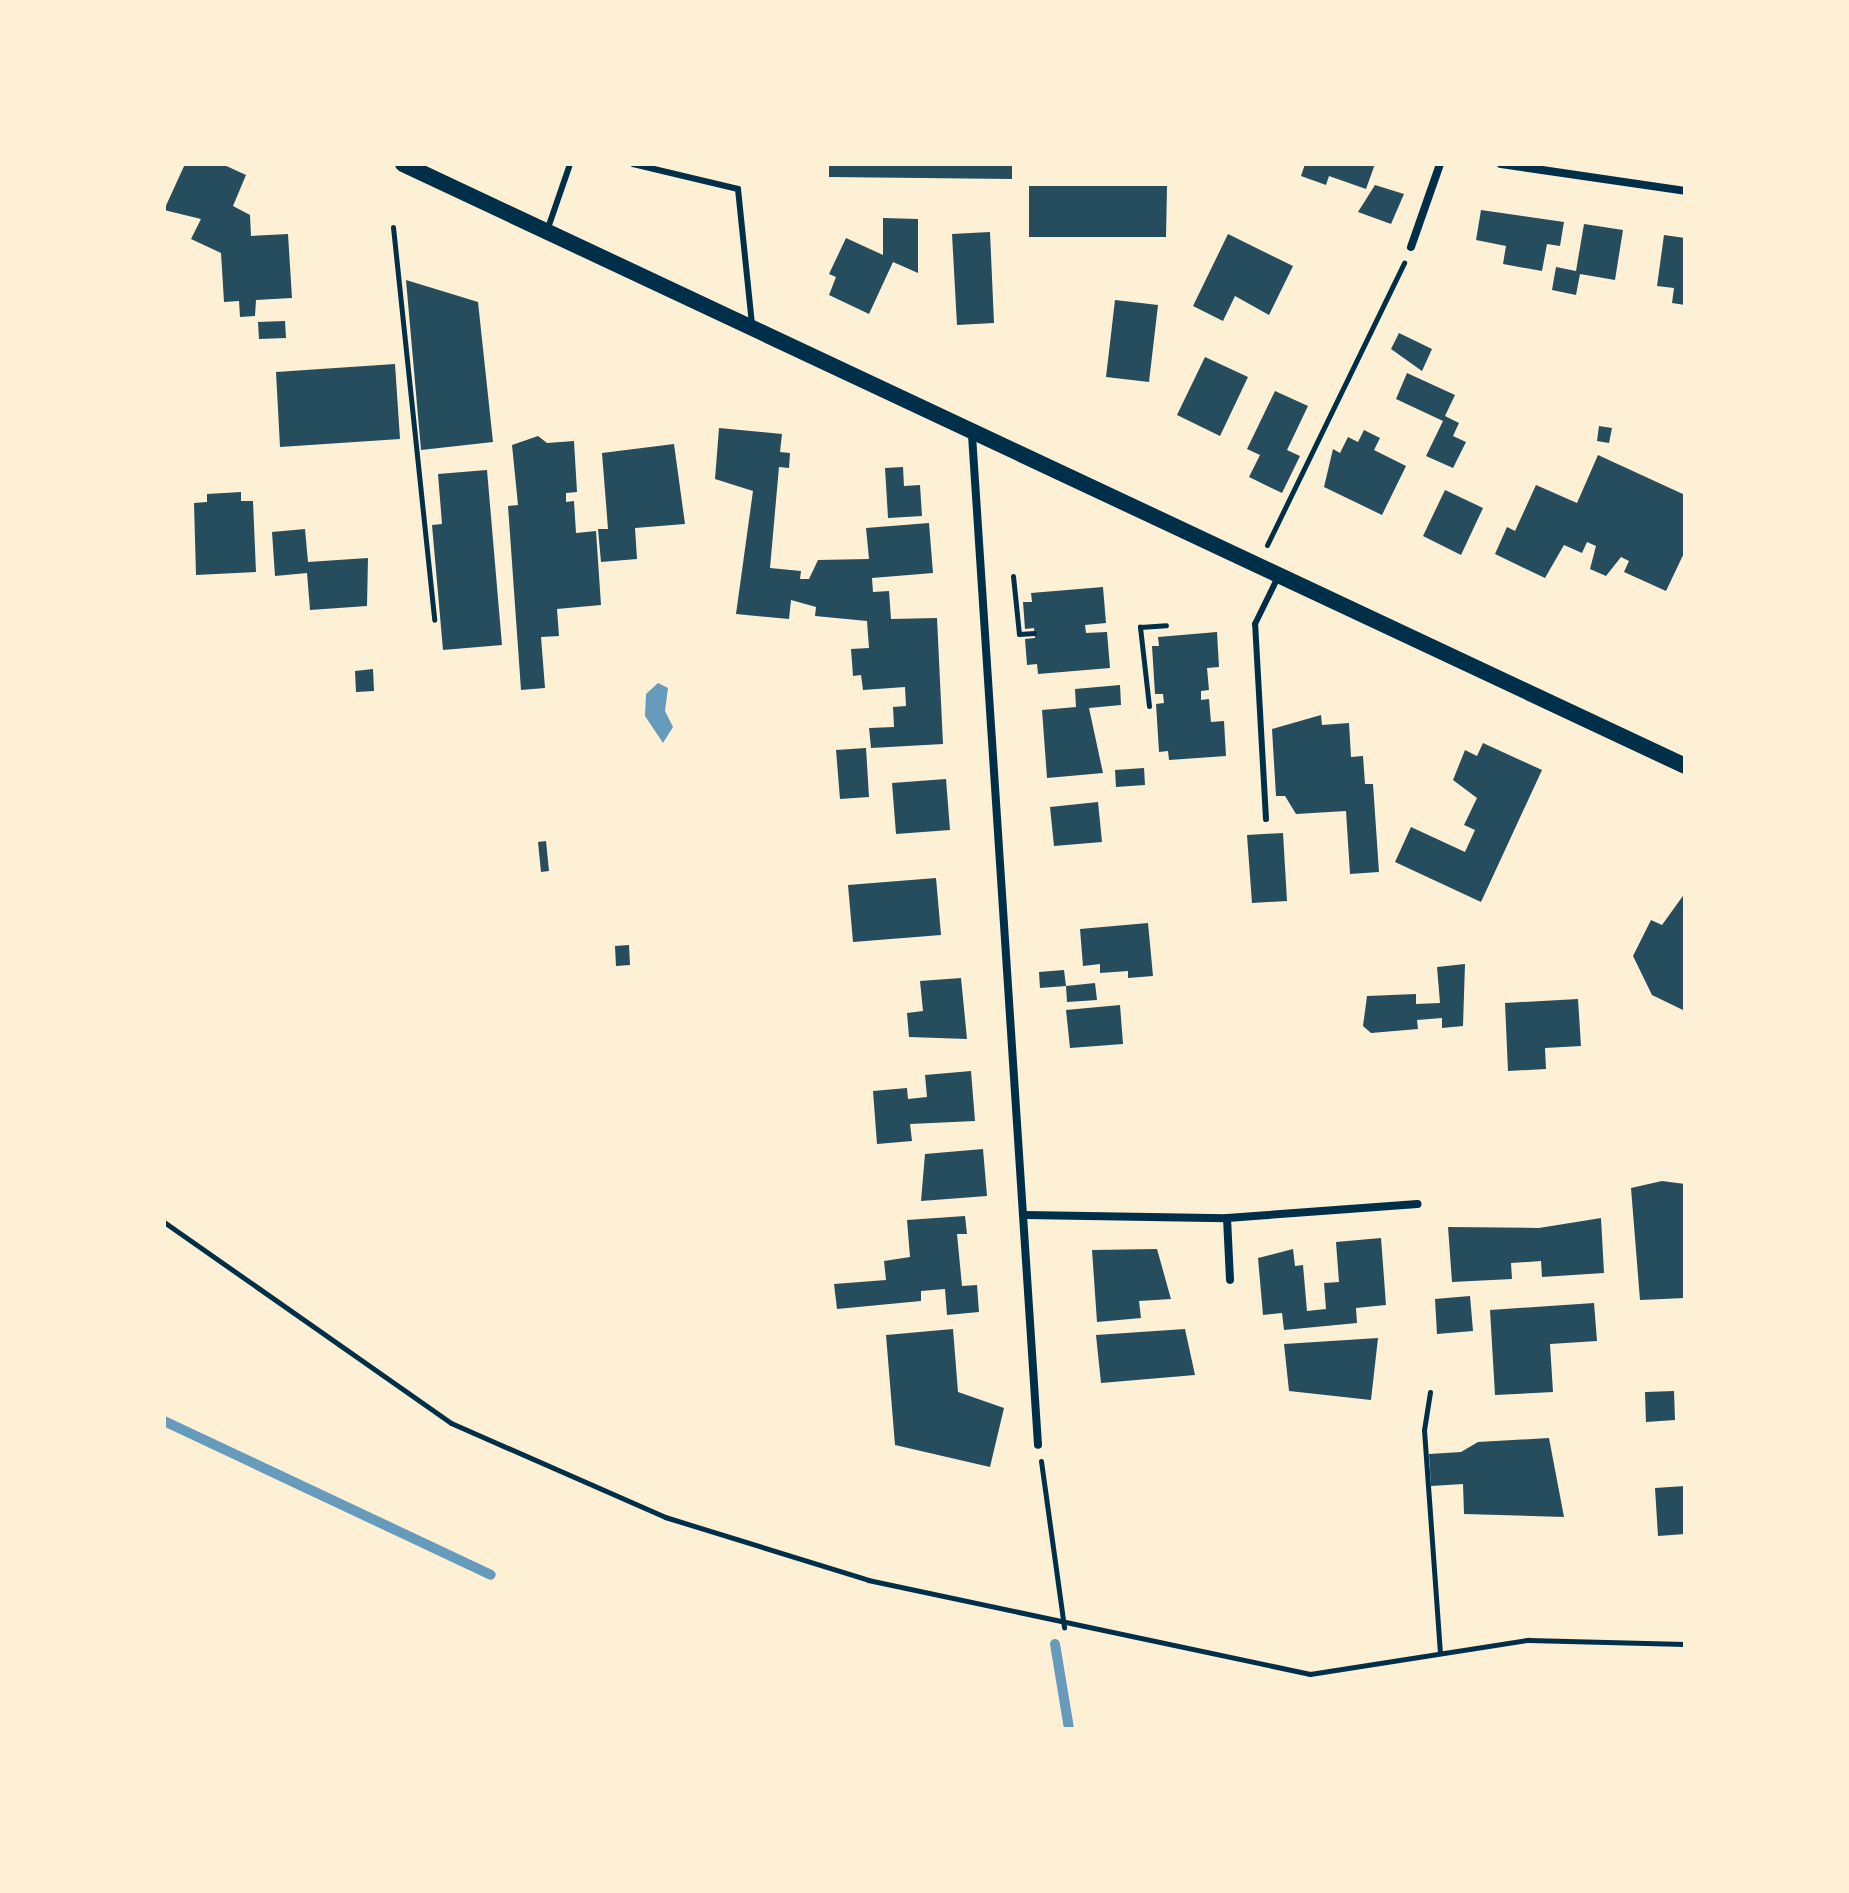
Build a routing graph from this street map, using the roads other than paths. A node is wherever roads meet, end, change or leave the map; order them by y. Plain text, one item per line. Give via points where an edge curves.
1 (403, 164) edge
2 (570, 164) edge
3 (633, 164) edge
4 (1440, 164) edge
5 (1501, 164) edge
6 (1685, 191) edge
7 (547, 232) junction
8 (1411, 247) road end
9 (753, 330) junction
10 (972, 435) junction
11 (1279, 575) junction
12 (1685, 766) edge
13 (1266, 819) dead end
14 (1417, 1204) dead end
15 (1025, 1215) junction
16 (1227, 1218) junction
17 (1230, 1280) dead end
18 (1038, 1445) road end

1 - 7 main road
2 - 7 lane
3 - 9 lane via 738,189
4 - 8 street
5 - 6 street
7 - 9 main road
9 - 10 main road
10 - 11 main road
10 - 15 street
11 - 12 main road
11 - 13 lane via 1255,624
14 - 16 street
15 - 16 street
15 - 18 street
16 - 17 street

